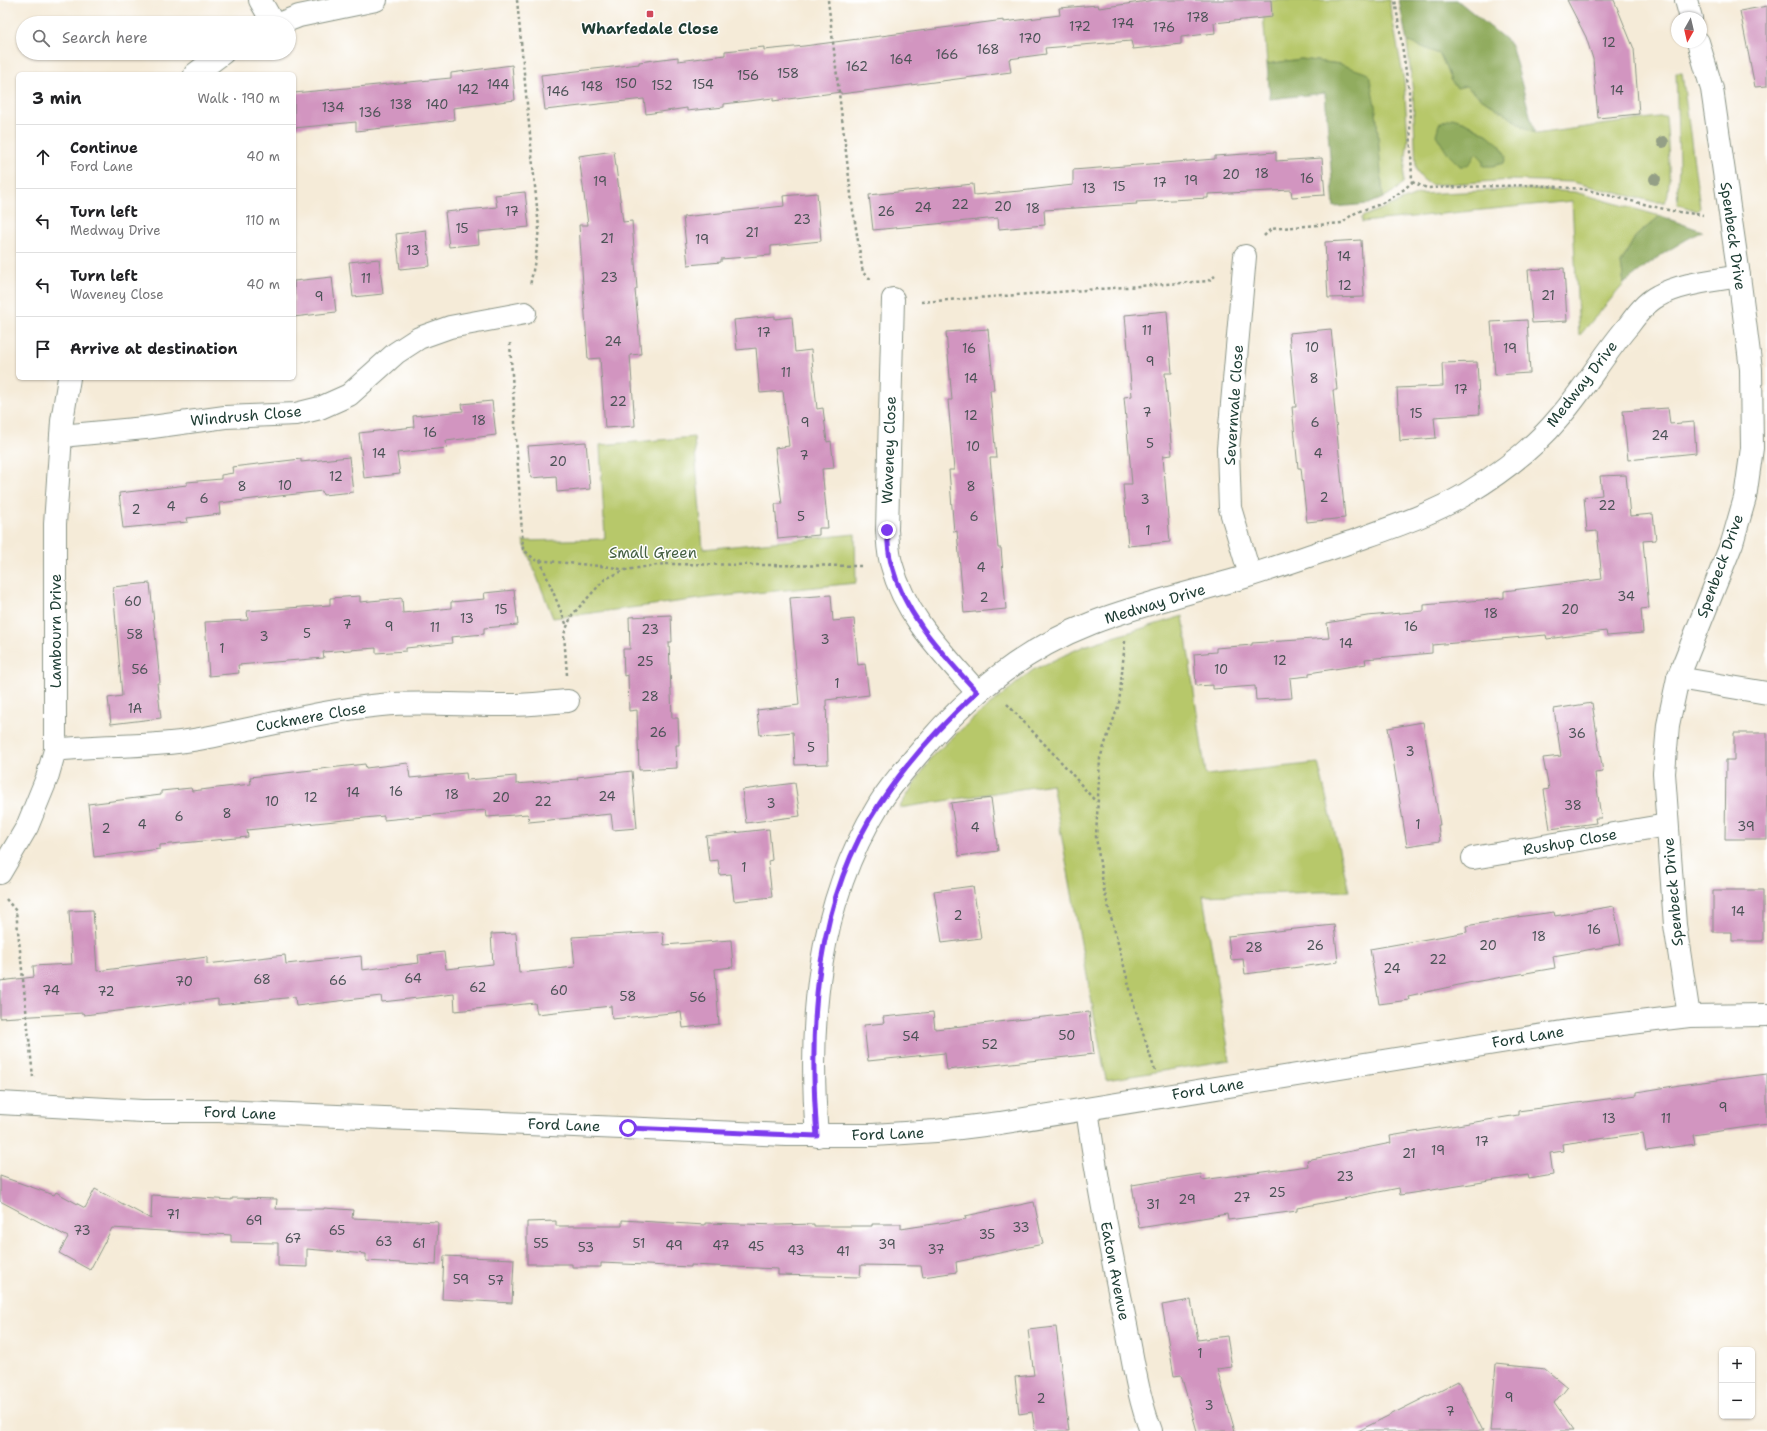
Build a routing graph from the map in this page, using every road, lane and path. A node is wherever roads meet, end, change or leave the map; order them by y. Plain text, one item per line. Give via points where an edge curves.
1 (260, 0) edge
2 (376, 0) edge
3 (517, 0) edge
4 (828, 0) edge
5 (1395, 0) edge
6 (1686, 0) edge
7 (1689, 12) edge
8 (269, 16) edge
9 (296, 17) edge
10 (1700, 48) edge
11 (214, 60) edge
12 (198, 72) edge
13 (1412, 182) junction
14 (1731, 219) junction
15 (1245, 256) junction
16 (1739, 276) junction
17 (893, 299) junction
18 (516, 315) junction
19 (68, 380) edge
20 (61, 436) junction
21 (1760, 449) edge
22 (540, 560) junction
23 (891, 566) junction
24 (625, 570) junction
25 (1250, 575) junction
26 (1122, 613) junction
27 (567, 626) junction
28 (1678, 678) junction
29 (983, 688) junction
30 (1767, 693) edge
31 (568, 701) joint
32 (55, 750) junction
33 (1097, 802) junction
34 (1667, 825) junction
35 (1473, 858) dead end
36 (0, 873) edge
37 (4, 896) dead end
38 (1767, 1015) edge
39 (1689, 1016) junction
40 (1162, 1097) junction
41 (0, 1103) edge
42 (36, 1104) junction
43 (1086, 1109) junction
44 (817, 1136) junction
45 (1151, 1431) edge

1 - 8 street
2 - 9 street
3 - 18 path via 539,228 536,256
4 - 17 path via 852,203 863,273
5 - 13 path via 1409,91
6 - 7 street
10 - 14 street, Spenbeck Drive via 1712,89
11 - 12 street
13 - 14 path via 1427,188 1533,185 1583,189 1672,211
13 - 15 path via 1392,198 1359,210 1343,223 1271,229
14 - 16 street, Spenbeck Drive
15 - 17 path via 1208,280 913,302
15 - 25 street, Severnvale Close via 1228,449 1230,508
16 - 21 street, Spenbeck Drive
16 - 25 street, Medway Drive via 1685,286 1652,300 1615,340 1558,420 1523,453 1484,483 1440,509
17 - 23 street, Waveney Close via 887,530
18 - 20 street, Windrush Close via 450,327 419,338 396,352 349,395 320,408 296,414 225,417
18 - 22 path via 523,549 534,560
19 - 20 street, Lambourn Drive
20 - 32 street, Lambourn Drive via 55,524
21 - 28 street, Spenbeck Drive via 1732,543
22 - 24 path
22 - 27 path
23 - 24 path via 664,564
23 - 29 street, Waveney Close via 916,619 941,651
24 - 27 path via 605,579 597,586 572,615
25 - 26 street, Medway Drive
26 - 29 street, Medway Drive via 1067,634 1039,649
26 - 33 path via 1125,641 1119,704 1100,758
27 - 31 path via 564,634
28 - 30 street
28 - 34 street, Spenbeck Drive via 1668,725 1664,773
29 - 33 path via 1038,736
29 - 44 street, Medway Drive via 939,729 879,804 859,840 842,880 829,923 817,991 813,1089
31 - 32 street, Cuckmere Close via 512,705 380,705 261,725 187,741
32 - 36 street, Lambourn Drive via 27,828
33 - 40 path via 1096,837 1104,890
34 - 35 street, Rushup Close
34 - 39 street, Spenbeck Drive via 1675,925
37 - 42 path via 16,911
38 - 39 street, Ford Lane
39 - 40 street, Ford Lane via 1573,1030
40 - 43 street, Ford Lane
41 - 42 street, Ford Lane
42 - 44 street, Ford Lane via 142,1111 219,1111
43 - 44 street, Ford Lane via 936,1131
43 - 45 street, Eaton Avenue via 1116,1280

